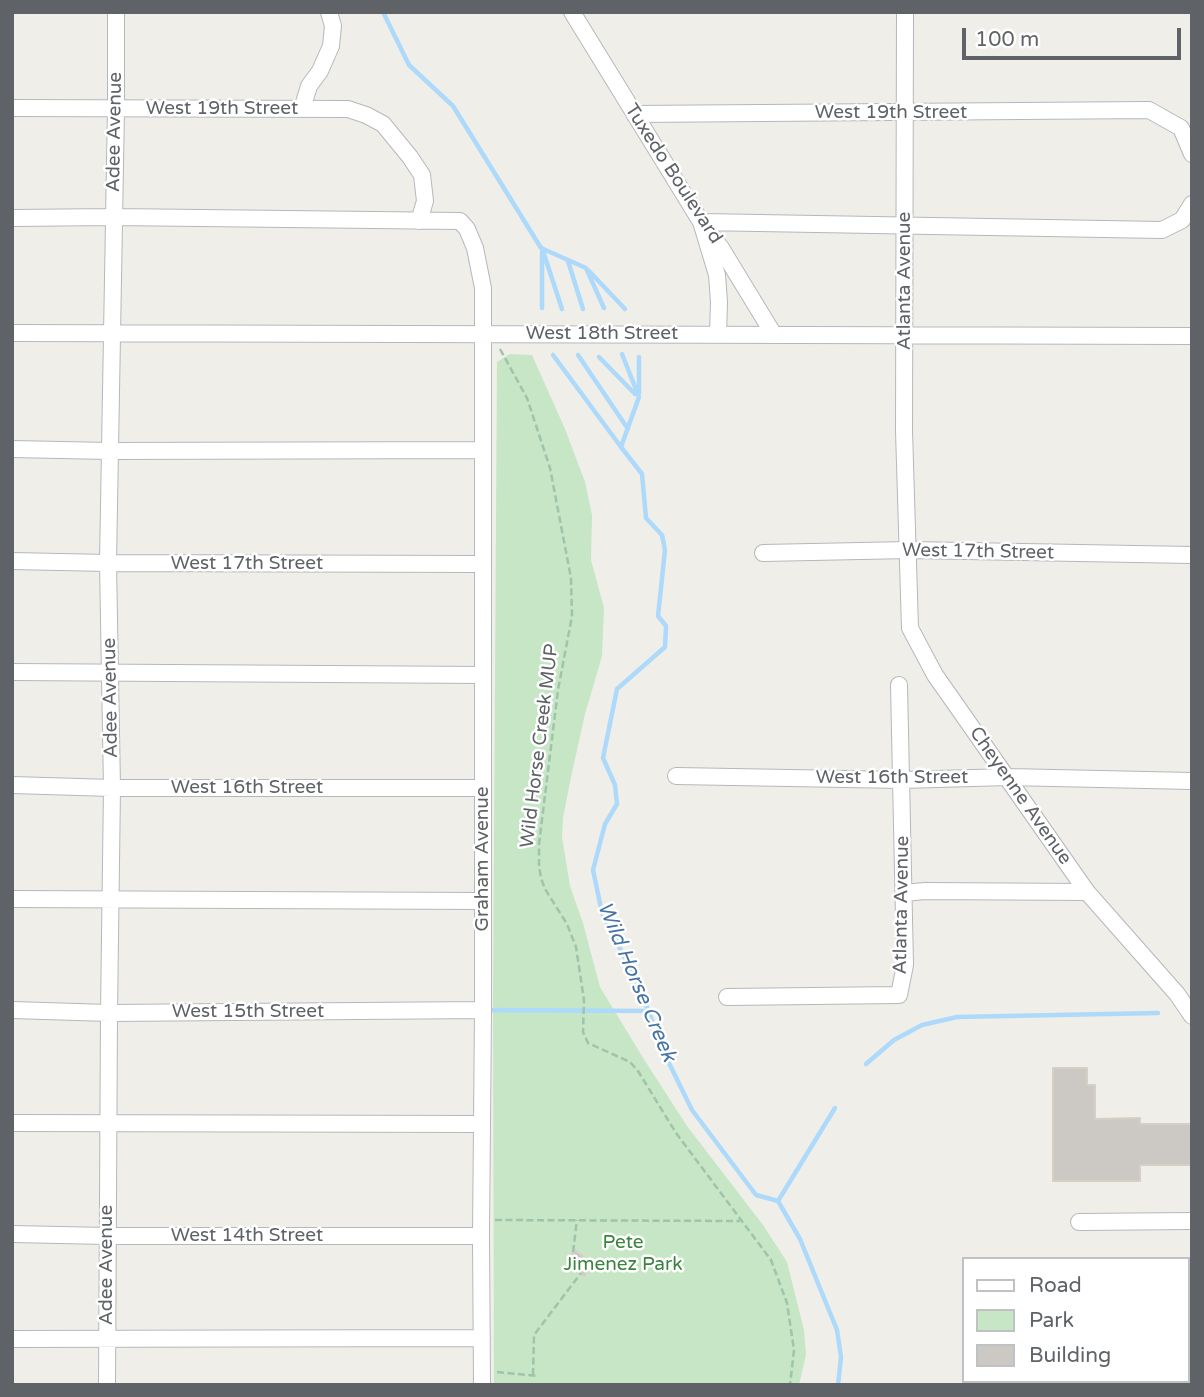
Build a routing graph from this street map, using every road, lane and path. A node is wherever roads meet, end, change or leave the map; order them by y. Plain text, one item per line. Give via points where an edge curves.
1 (116, 12) edge
2 (329, 12) edge
3 (572, 12) edge
4 (905, 12) edge
5 (12, 108) edge
6 (116, 108) junction
7 (302, 109) junction
8 (905, 113) junction
9 (634, 114) junction
10 (1192, 155) edge
11 (1192, 204) edge
12 (114, 217) junction
13 (12, 218) edge
14 (419, 220) junction
15 (701, 222) junction
16 (905, 226) junction
17 (12, 332) edge
18 (112, 333) junction
19 (488, 334) junction
20 (905, 334) junction
21 (718, 335) junction
22 (774, 335) junction
23 (1192, 335) edge
24 (12, 449) edge
25 (483, 450) junction
26 (110, 451) junction
27 (909, 550) junction
28 (763, 553) dead end
29 (1192, 555) edge
30 (12, 561) edge
31 (108, 563) junction
32 (483, 564) junction
33 (12, 672) edge
34 (110, 673) junction
35 (483, 675) junction
36 (899, 685) dead end
37 (676, 776) dead end
38 (1008, 777) junction
39 (902, 780) junction
40 (1192, 781) edge
41 (12, 785) edge
42 (112, 788) junction
43 (483, 788) junction
44 (1087, 892) junction
45 (904, 893) junction
46 (12, 899) edge
47 (110, 900) junction
48 (483, 901) junction
49 (727, 997) dead end
50 (12, 1010) edge
51 (483, 1010) junction
52 (108, 1013) junction
53 (1192, 1016) edge
54 (12, 1123) edge
55 (482, 1124) junction
56 (108, 1125) junction
57 (481, 1219) junction
58 (577, 1220) junction
59 (1192, 1221) edge
60 (742, 1222) junction
61 (1079, 1222) dead end
62 (12, 1234) edge
63 (107, 1236) junction
64 (481, 1236) junction
65 (573, 1252) dead end
66 (581, 1273) dead end
67 (482, 1338) junction
68 (12, 1339) edge
69 (107, 1340) junction
70 (533, 1376) junction
71 (539, 1376) dead end
72 (482, 1378) edge
73 (107, 1385) edge
74 (790, 1385) edge

1 - 6 street, Adee Avenue
2 - 7 street via 331,46
3 - 9 street, Tuxedo Boulevard
4 - 8 street, Atlanta Avenue
5 - 6 street, West 19th Street
6 - 7 street, West 19th Street
6 - 12 street, Adee Avenue
7 - 14 street, West 19th Street via 348,109 383,124 422,175 425,201
8 - 9 street, West 19th Street
8 - 10 street, West 19th Street via 1149,110 1181,128
8 - 16 street, Atlanta Avenue
9 - 15 street, Tuxedo Boulevard
11 - 16 street via 1182,220 1162,230
12 - 13 street, Graham Avenue
12 - 14 street, Graham Avenue
12 - 18 street, Adee Avenue
14 - 19 street, Graham Avenue via 460,221 467,229 475,248
15 - 16 street
15 - 21 street via 717,275
15 - 22 street, Tuxedo Boulevard
16 - 20 street, Atlanta Avenue
17 - 18 street, West 18th Street
18 - 19 street, West 18th Street
18 - 26 street, Adee Avenue
19 - 21 street, West 18th Street
19 - 25 street, Graham Avenue
19 - 60 path, Wild Horse Creek MUP via 527,398 550,468 571,578 572,616 558,690 539,866 545,889 568,924 576,947 584,1000 583,1032 588,1043 630,1062 638,1071 676,1133
20 - 22 street, West 18th Street
20 - 23 street, West 18th Street
20 - 27 street, Atlanta Avenue
21 - 22 street, West 18th Street
24 - 26 street
25 - 26 street
25 - 32 street, Graham Avenue
26 - 31 street, Adee Avenue
27 - 28 street, West 17th Street
27 - 29 street, West 17th Street
27 - 38 street, Cheyenne Avenue via 910,628 935,675
30 - 31 street, West 17th Street
31 - 32 street, West 17th Street
31 - 34 street, Adee Avenue
32 - 35 street, Graham Avenue
33 - 34 street
34 - 35 street
34 - 42 street, Adee Avenue
35 - 43 street, Graham Avenue
36 - 39 street, Atlanta Avenue
37 - 39 street, West 16th Street
38 - 39 street, West 16th Street
38 - 40 street, West 16th Street
38 - 44 street, Cheyenne Avenue
39 - 45 street, Atlanta Avenue
41 - 42 street, West 16th Street
42 - 43 street, West 16th Street
42 - 47 street, Adee Avenue
43 - 48 street, Graham Avenue
44 - 45 street
44 - 53 street, Cheyenne Avenue
45 - 49 street, Atlanta Avenue via 905,965 899,995
46 - 47 street
47 - 48 street
47 - 52 street, Adee Avenue
48 - 51 street, Graham Avenue
50 - 52 street, West 15th Street
51 - 52 street, West 15th Street
51 - 55 street, Graham Avenue
52 - 56 street, Adee Avenue
54 - 56 street
55 - 56 street
55 - 57 street, Graham Avenue
56 - 63 street, Adee Avenue
57 - 58 path
57 - 64 street, Graham Avenue
58 - 60 path
58 - 65 path
59 - 61 street
60 - 74 path, Wild Horse Creek MUP via 771,1260 787,1303 794,1350
62 - 63 street, West 14th Street
63 - 64 street, West 14th Street
63 - 69 street, Adee Avenue
64 - 67 street, Graham Avenue
66 - 70 path via 534,1335
67 - 69 street
67 - 72 street, Graham Avenue
68 - 69 street
69 - 73 street, Adee Avenue
70 - 71 path
70 - 72 path

